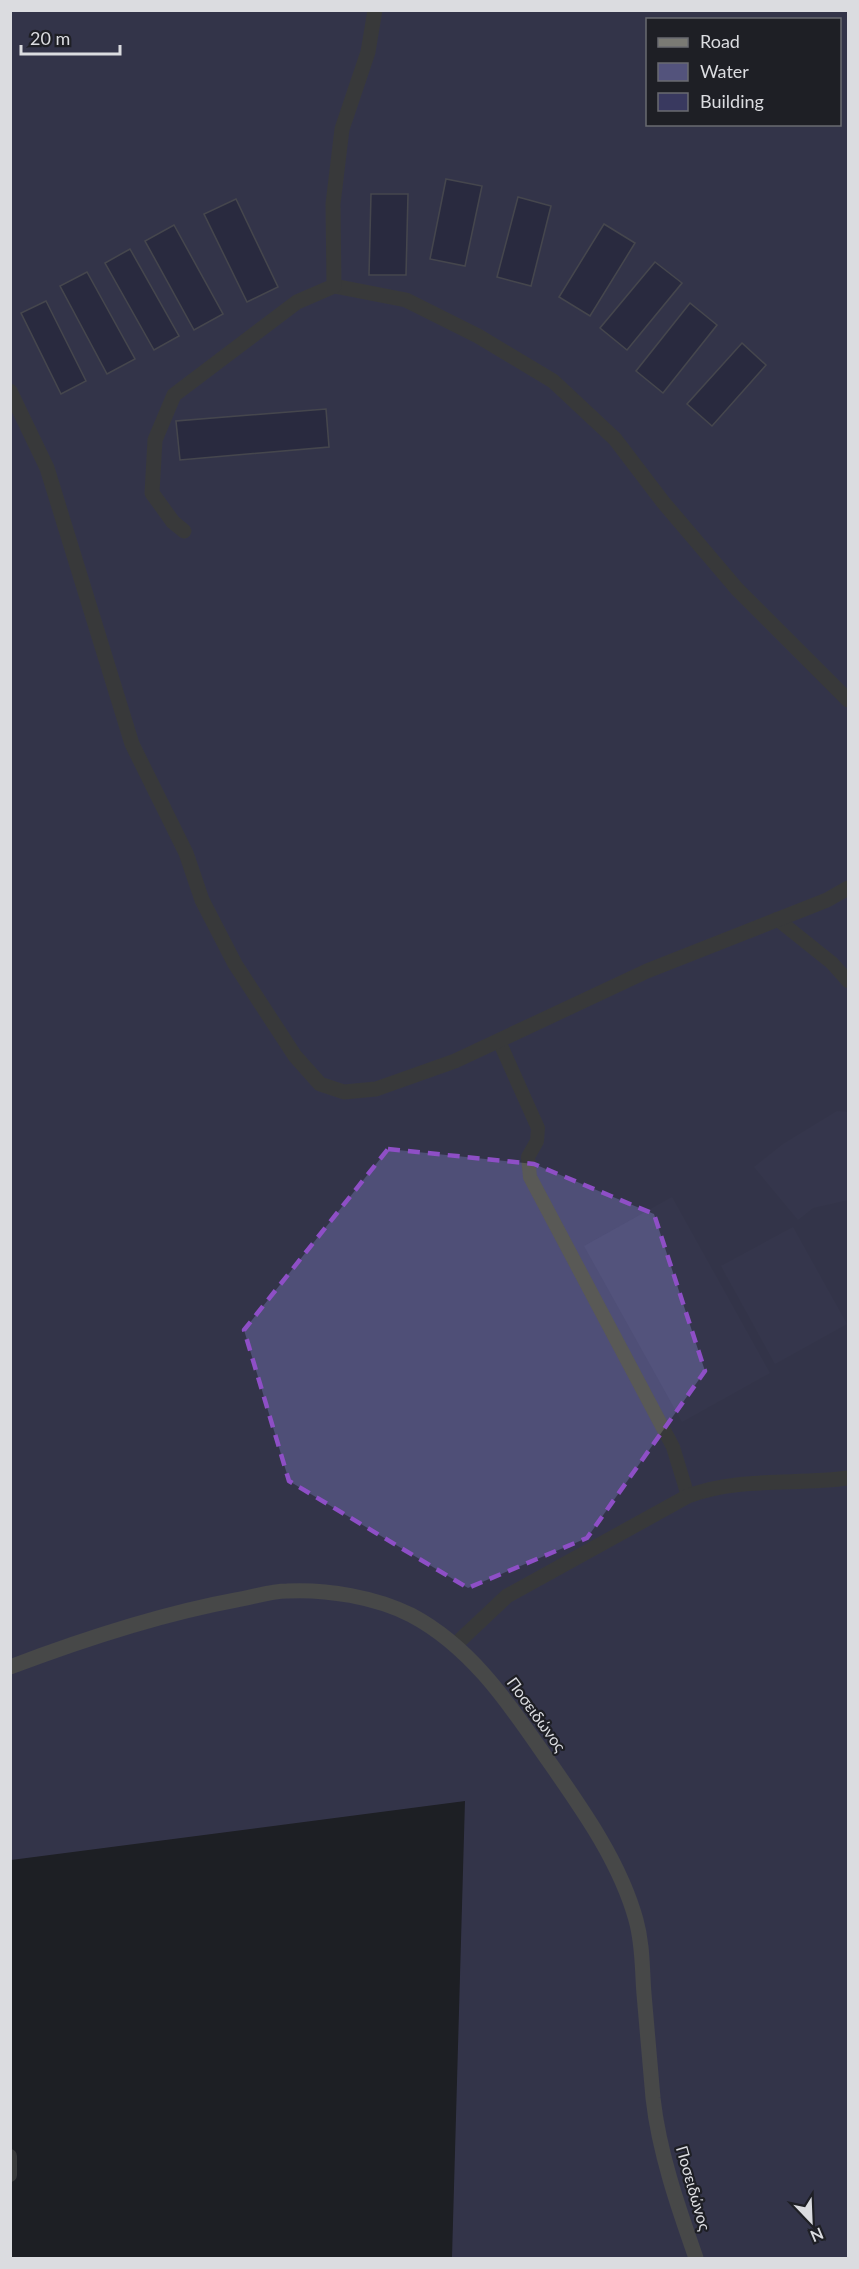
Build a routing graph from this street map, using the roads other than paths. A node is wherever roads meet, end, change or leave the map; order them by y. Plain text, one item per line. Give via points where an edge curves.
1 (375, 10) edge
2 (334, 286) junction
3 (10, 391) edge
4 (184, 531) dead end
5 (849, 700) edge
6 (849, 888) edge
7 (777, 919) junction
8 (849, 981) edge
9 (499, 1041) junction
10 (849, 1478) edge
11 (688, 1496) junction
12 (455, 1645) junction
13 (10, 1667) edge
14 (10, 2157) edge
15 (10, 2175) edge
16 (696, 2259) edge

1 - 2 street via 368,52 342,129 333,204
2 - 4 street via 297,302 174,395 155,440 152,493
2 - 5 street via 406,300 478,336 553,381 615,439 737,589
3 - 9 street via 47,468 132,744 186,853 202,900 295,1056 320,1084 344,1092 376,1089
6 - 7 street
7 - 8 lane
7 - 9 street via 647,971
9 - 11 lane via 538,1128 537,1141 528,1157 530,1177 673,1447
10 - 11 street via 715,1486
11 - 12 street via 507,1596
12 - 13 street, Ποσειδώνος via 410,1615 352,1595 287,1591 140,1623
12 - 16 street, Ποσειδώνος via 492,1682 527,1730 576,1803 627,1891 643,1954 654,2102 669,2174
14 - 15 lane

